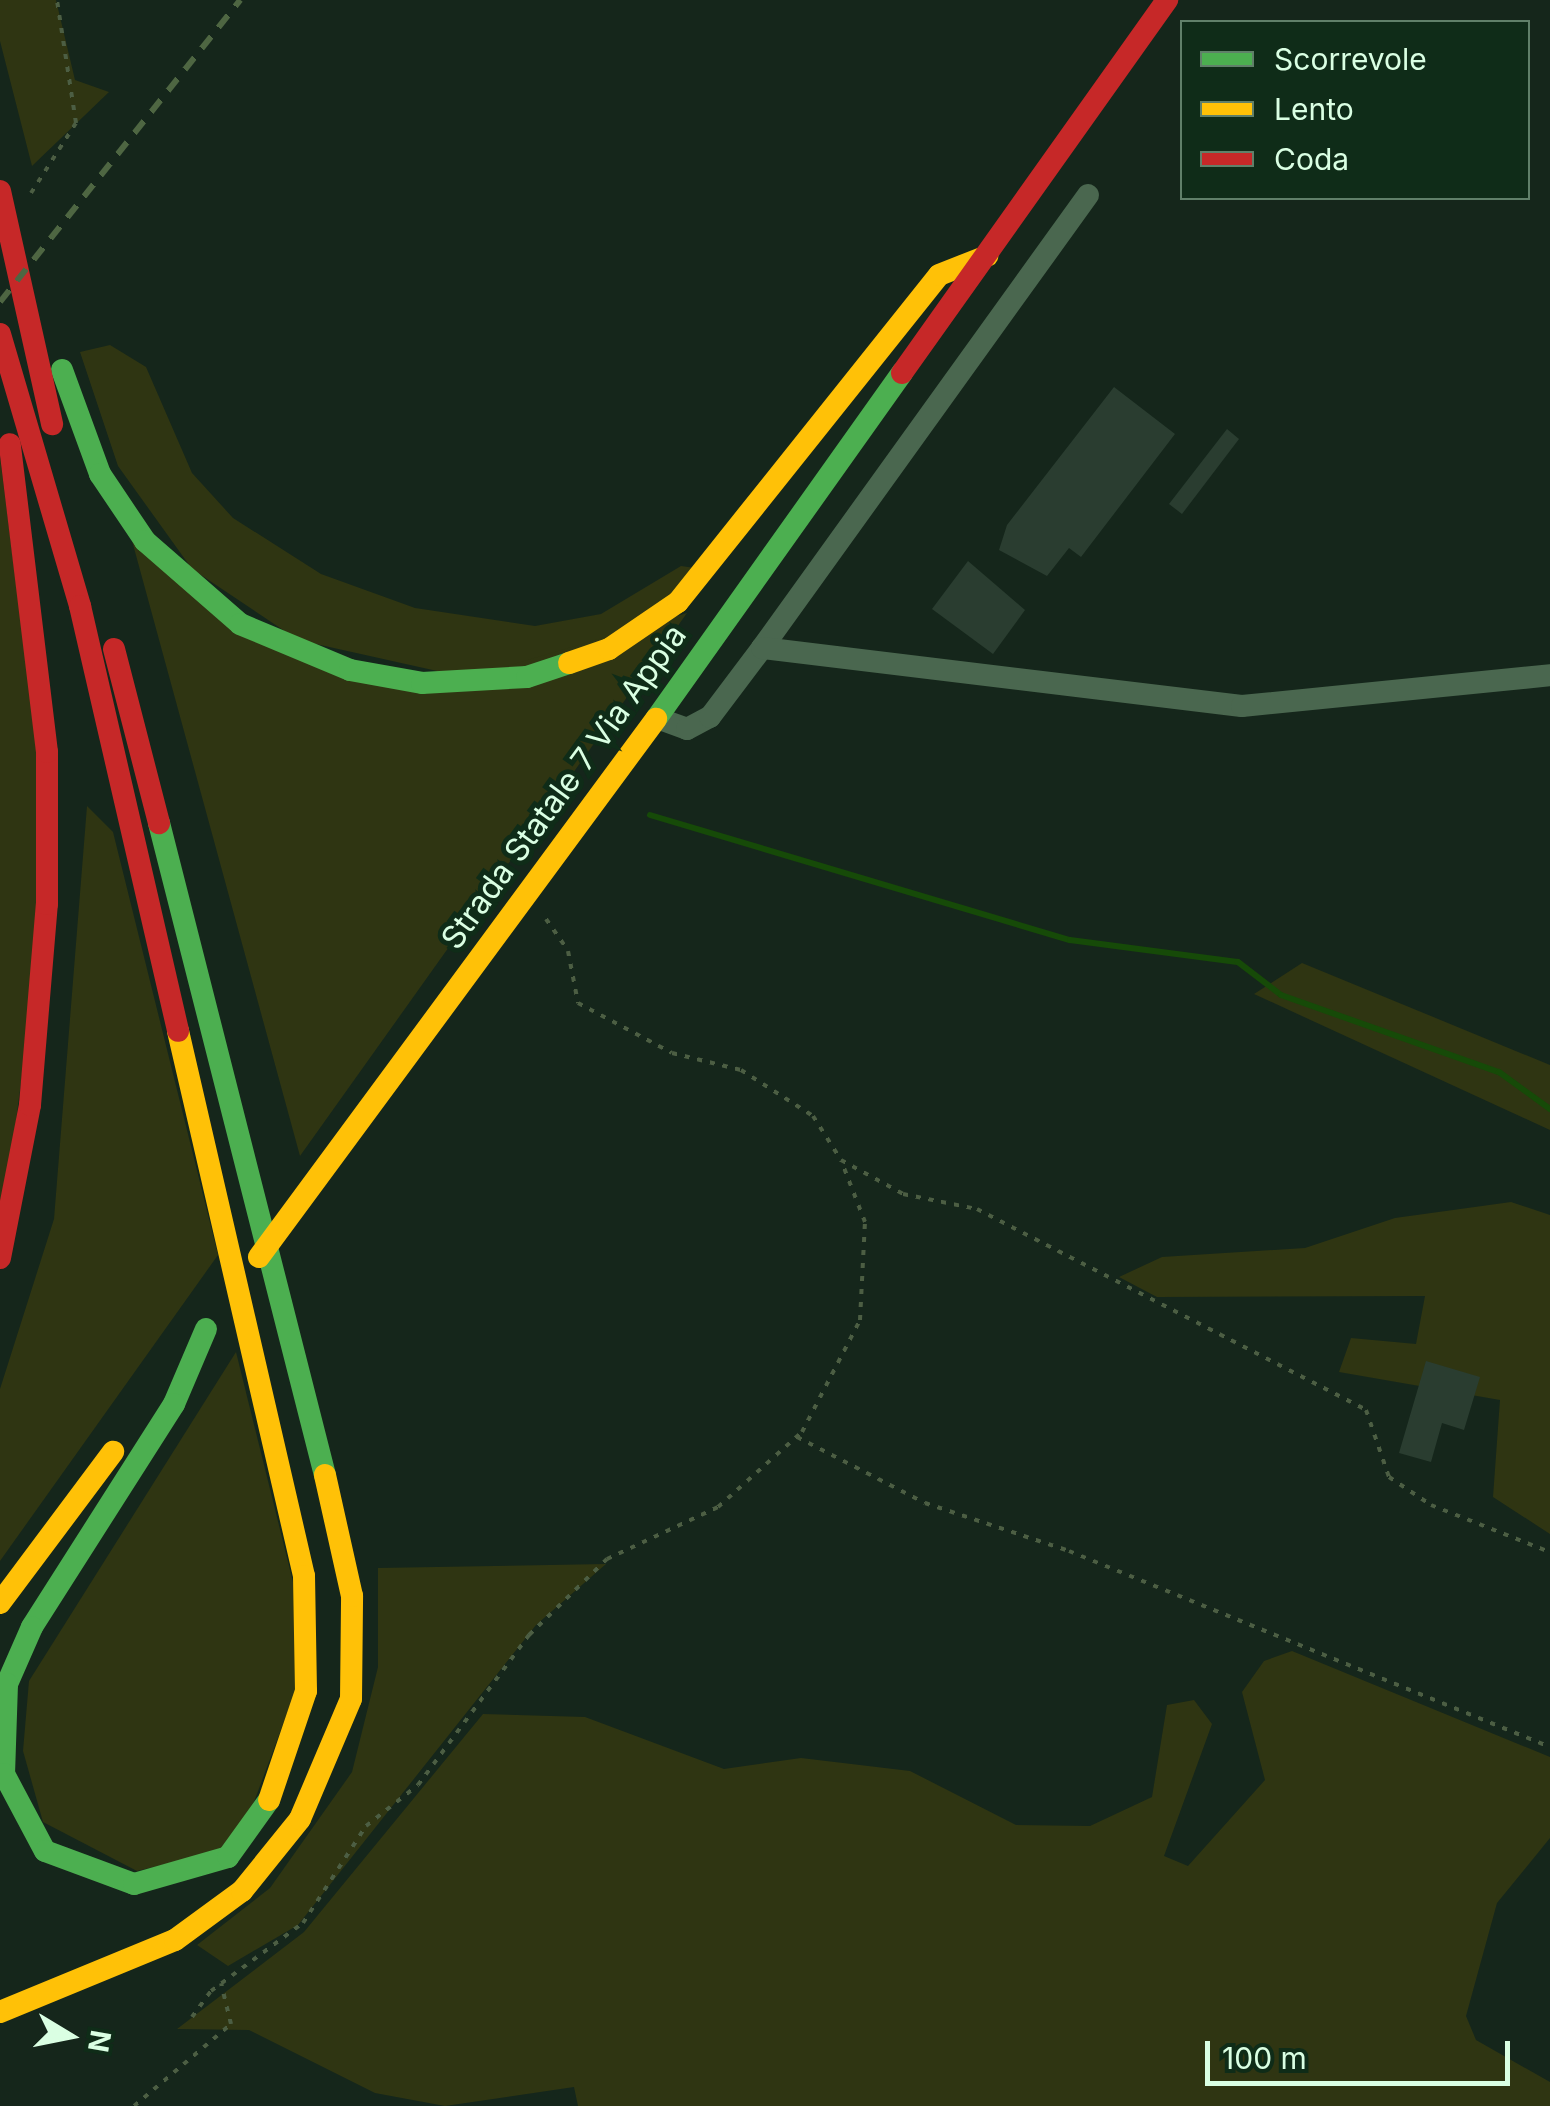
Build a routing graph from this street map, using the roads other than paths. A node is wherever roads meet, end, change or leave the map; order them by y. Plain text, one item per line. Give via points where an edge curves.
1 (1167, 0) edge
2 (0, 167) edge
3 (0, 191) edge
4 (1088, 195) dead end
5 (987, 256) junction
6 (0, 334) edge
7 (0, 396) edge
8 (21, 447) junction
9 (762, 648) junction
10 (1550, 674) edge
11 (657, 718) junction
12 (0, 1258) edge
13 (206, 1329) junction
14 (0, 1603) edge
15 (0, 2012) edge

1 - 5 highway, Strada Statale 7 Via Appia
2 - 5 highway via 68,392 100,474 146,541 240,624 350,670 422,683 526,676 609,649 678,602 939,275
3 - 15 highway via 48,410 302,1374 352,1596 351,1700 332,1754 292,1830 242,1891 176,1940
4 - 9 street
5 - 11 highway, Strada Statale 7 Via Appia
6 - 8 highway
7 - 8 highway
8 - 12 highway via 46,752 47,904 30,1104
8 - 13 highway via 80,606 272,1417 310,1646 287,1766 251,1834 228,1857 164,1882 97,1877 45,1851 15,1799 4,1774 7,1684 32,1626 174,1404
9 - 10 street via 1242,706
9 - 11 street via 710,716 687,730
11 - 13 highway, Strada Statale 7 Via Appia
13 - 14 highway, Strada Statale 7 Via Appia

